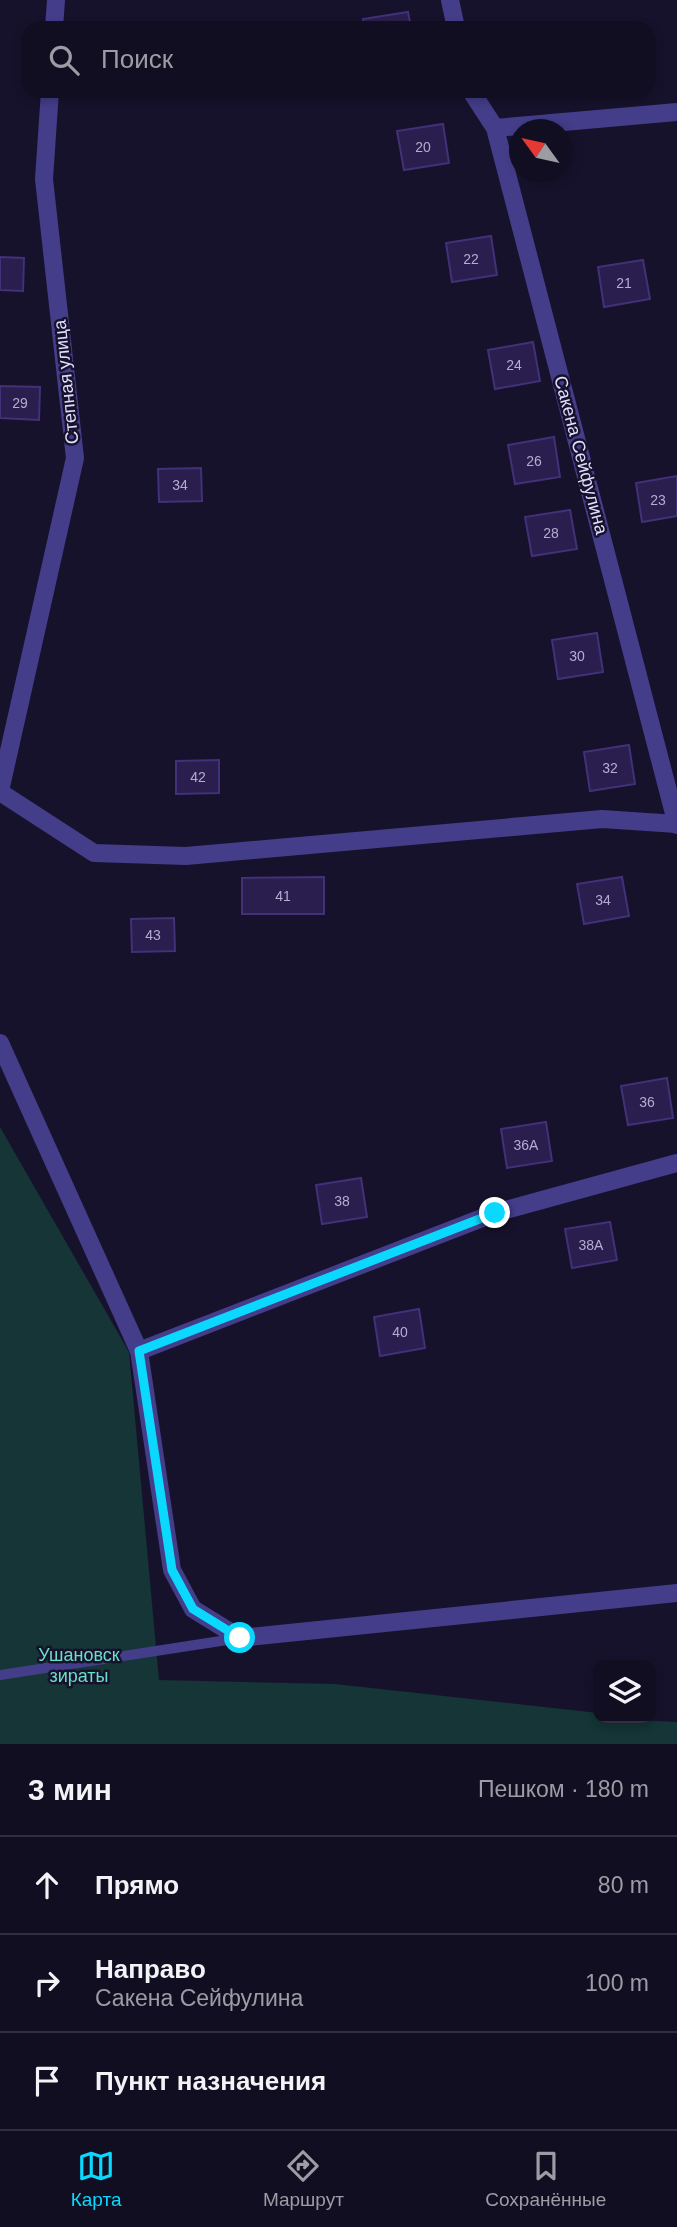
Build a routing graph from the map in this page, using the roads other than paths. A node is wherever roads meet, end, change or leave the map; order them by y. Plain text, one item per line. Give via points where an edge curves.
1 (56, 0) edge
2 (450, 0) edge
3 (54, 21) edge
4 (454, 21) edge
5 (50, 98) edge
6 (476, 98) edge
7 (677, 112) edge
8 (495, 128) junction
9 (0, 792) edge
10 (677, 825) edge
11 (0, 1043) edge
12 (677, 1163) edge
13 (139, 1351) junction
14 (677, 1593) edge
15 (240, 1638) junction
16 (0, 1675) edge

1 - 3 street
2 - 4 street
5 - 9 street, Степная улица via 44,179 75,458
6 - 8 street, Сакена Сейфулина
7 - 8 street
8 - 10 street, Сакена Сейфулина
9 - 10 street via 94,853 186,856 602,819
11 - 13 street
12 - 13 street via 495,1213
13 - 15 street via 172,1570 193,1609
14 - 15 street
15 - 16 lane

